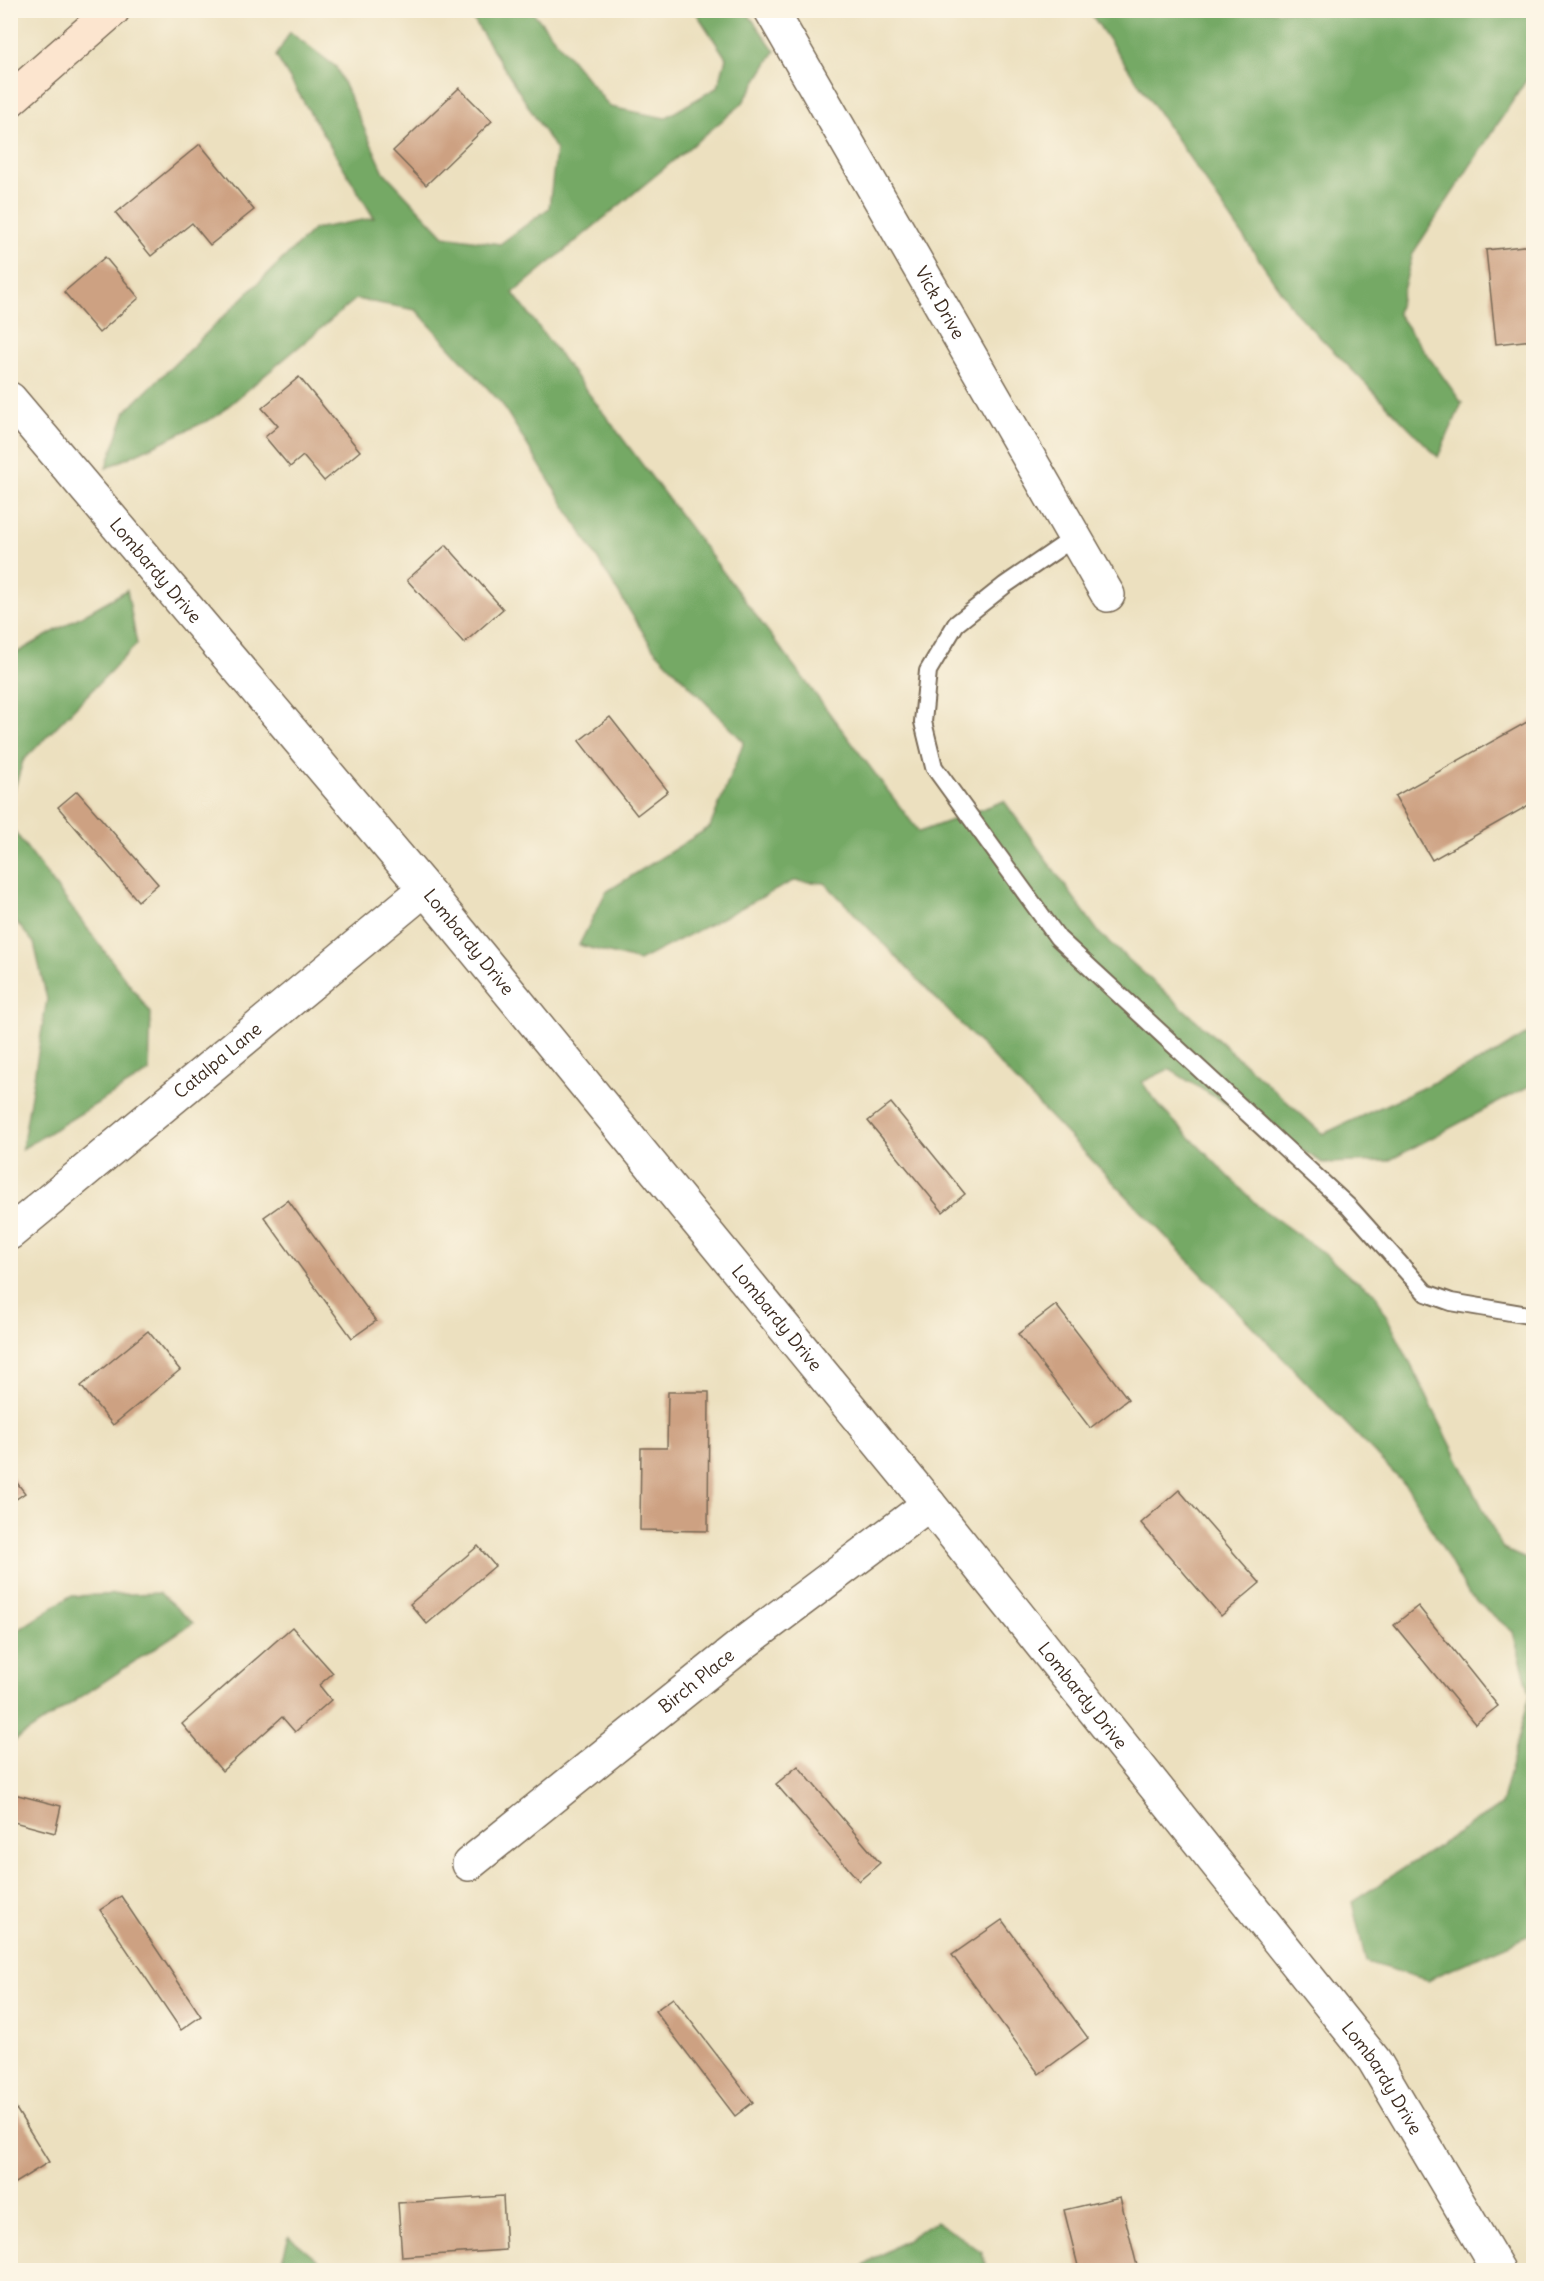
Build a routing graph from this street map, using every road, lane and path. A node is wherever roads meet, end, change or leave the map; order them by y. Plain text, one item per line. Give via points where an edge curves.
1 (113, 10) edge
2 (771, 10) edge
3 (10, 100) edge
4 (10, 399) edge
5 (1075, 537) junction
6 (1108, 595) dead end
7 (425, 889) junction
8 (10, 1233) edge
9 (1533, 1316) edge
10 (929, 1504) junction
11 (469, 1864) dead end
12 (1498, 2271) edge

1 - 3 main road
2 - 5 street, Vick Drive
4 - 7 street, Lombardy Drive
5 - 6 street, Vick Drive
5 - 9 lane via 956,624 928,671 923,722 934,767 1058,938 1349,1207 1426,1293 1451,1302
7 - 8 street, Catalpa Lane
7 - 10 street, Lombardy Drive
10 - 11 street, Birch Place via 744,1643
10 - 12 street, Lombardy Drive via 1374,2060

